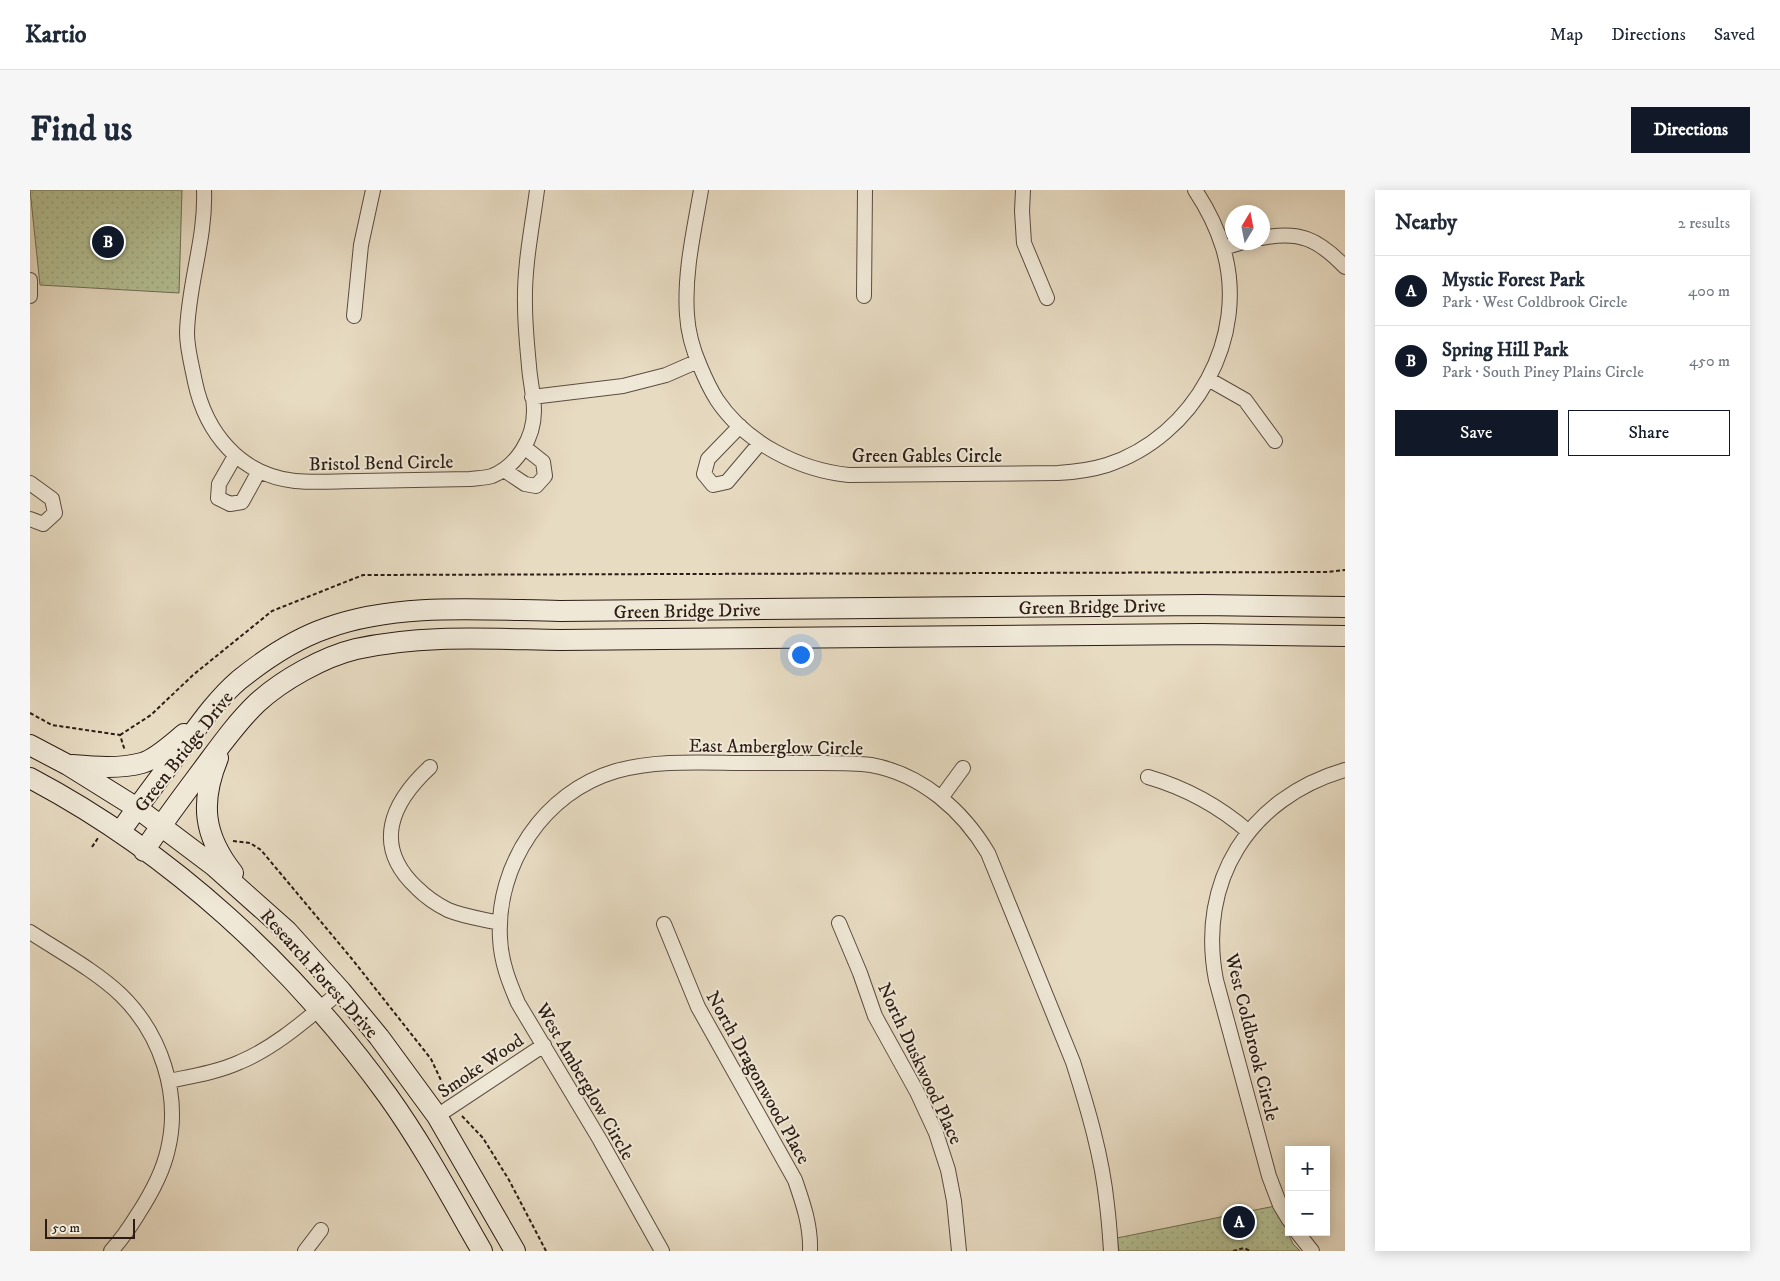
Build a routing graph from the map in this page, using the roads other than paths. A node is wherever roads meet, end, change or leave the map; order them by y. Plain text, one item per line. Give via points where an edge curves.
1 (204, 190) edge
2 (373, 190) edge
3 (537, 190) edge
4 (701, 190) edge
5 (865, 190) edge
6 (1023, 190) edge
7 (1196, 190) edge
8 (1270, 237) edge
9 (1223, 248) joint
10 (1345, 266) edge
11 (30, 280) edge
12 (30, 296) edge
13 (864, 296) dead end
14 (1047, 298) dead end
15 (354, 316) dead end
16 (698, 361) junction
17 (1208, 379) junction
18 (532, 397) junction
19 (740, 426) junction
20 (1275, 441) dead end
21 (760, 442) junction
22 (524, 447) junction
23 (235, 456) junction
24 (504, 470) junction
25 (259, 472) junction
26 (30, 482) edge
27 (30, 519) edge
28 (1345, 607) edge
29 (1345, 636) edge
30 (205, 717) junction
31 (228, 736) junction
32 (30, 745) edge
33 (68, 765) junction
34 (430, 767) dead end
35 (963, 768) dead end
36 (1345, 770) edge
37 (1148, 777) dead end
38 (30, 778) edge
39 (941, 798) junction
40 (137, 808) junction
41 (160, 826) junction
42 (120, 832) junction
43 (1249, 832) junction
44 (144, 851) junction
45 (254, 900) junction
46 (500, 923) junction
47 (839, 923) dead end
48 (664, 924) dead end
49 (30, 932) edge
50 (342, 991) junction
51 (318, 1009) junction
52 (544, 1045) junction
53 (169, 1080) junction
54 (437, 1116) junction
55 (1285, 1213) edge
56 (321, 1230) dead end
57 (1300, 1236) edge
58 (111, 1251) edge
59 (305, 1251) edge
60 (482, 1251) edge
61 (515, 1251) edge
62 (662, 1251) edge
63 (810, 1251) edge
64 (959, 1251) edge
65 (1111, 1251) edge
66 (1312, 1251) edge

1 - 23 street, Bristol Bend Circle via 203,223 188,307 189,350 199,400 220,440
2 - 15 street via 360,252
3 - 18 street via 525,302
4 - 16 street, Green Gables Circle via 686,301 692,346
5 - 13 street
6 - 14 street via 1024,243
7 - 9 street, Green Gables Circle
8 - 10 street via 1300,236 1324,248
9 - 17 street, Green Gables Circle via 1229,308 1221,351
11 - 12 street
16 - 18 street via 666,375 623,386
16 - 19 street, Green Gables Circle via 718,401
17 - 20 street via 1245,400
17 - 21 street, Green Gables Circle via 1197,398 1161,436 1123,459 1090,470 1058,474 849,475 793,461
18 - 22 street via 532,425
19 - 21 street, Green Gables Circle
19 - 21 street via 708,459 704,474 713,485 727,482
22 - 24 street
22 - 24 street via 543,462 545,476 536,486 525,484
23 - 25 street, Bristol Bend Circle
23 - 25 street via 219,484 218,498 230,504 242,502
24 - 25 street, Bristol Bend Circle via 470,479 315,481 296,481
26 - 27 street via 52,499 55,513 43,524
28 - 30 main road, Green Bridge Drive via 1202,605 404,612 347,622 304,638 238,681
29 - 31 main road, Green Bridge Drive via 1202,634 407,641 354,650 317,664 258,703
30 - 33 main road via 144,762 118,767
30 - 40 main road, Green Bridge Drive
31 - 41 main road, Green Bridge Drive
31 - 45 main road via 210,778 207,815 220,857
32 - 33 main road, Research Forest Drive
33 - 40 main road, Research Forest Drive
34 - 46 street via 417,779 395,814 391,834 396,864 428,898 447,909
35 - 39 street
36 - 43 street, West Coldbrook Circle via 1296,790 1269,810
37 - 43 street via 1198,796
38 - 42 main road, Research Forest Drive
39 - 46 street, East Amberglow Circle via 898,773 852,763 663,764 613,772 567,795 531,832 508,878
39 - 65 street, East Amberglow Circle via 966,821 988,853 1073,1062 1097,1144
40 - 41 main road, Research Forest Drive
40 - 42 main road, Green Bridge Drive
41 - 44 main road, Green Bridge Drive
41 - 45 main road, Research Forest Drive
42 - 44 main road, Research Forest Drive
43 - 55 street, West Coldbrook Circle via 1232,858 1218,893 1212,929 1213,962 1269,1176
44 - 51 main road, Research Forest Drive via 233,922
45 - 50 main road, Research Forest Drive
46 - 52 street, West Amberglow Circle via 502,954 510,985
47 - 64 street, North Duskwood Place via 875,1016 936,1133 948,1170
48 - 63 street, North Dragonwood Place via 698,1007 794,1180 804,1206
49 - 53 street via 121,996 151,1034
50 - 51 street
50 - 54 main road, Research Forest Drive
51 - 53 street via 242,1062 212,1072
51 - 60 main road, Research Forest Drive via 394,1104
52 - 54 street, Smoke Wood
52 - 62 street, West Amberglow Circle
53 - 58 street via 171,1128 164,1163 146,1201
54 - 61 main road, Research Forest Drive
56 - 59 street
57 - 66 street

